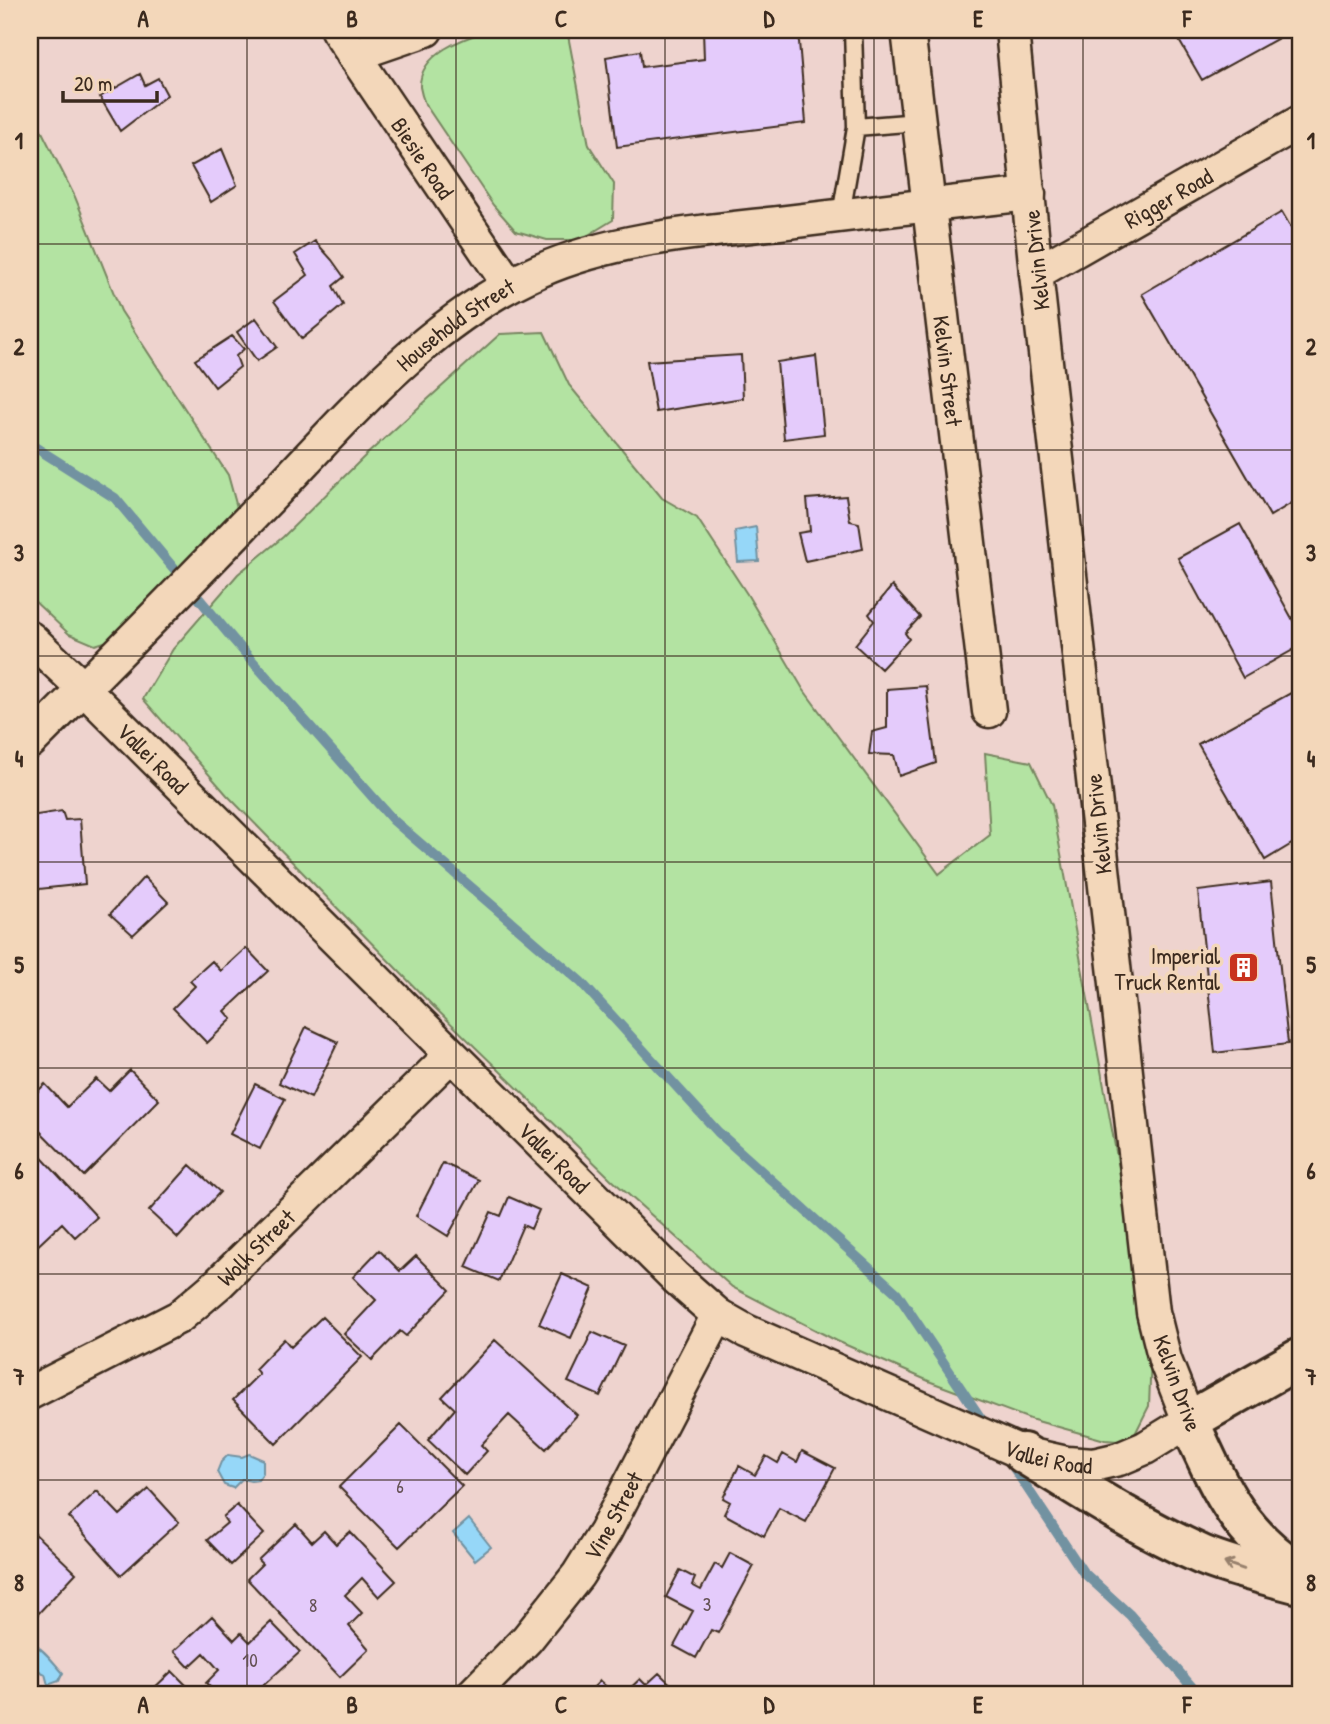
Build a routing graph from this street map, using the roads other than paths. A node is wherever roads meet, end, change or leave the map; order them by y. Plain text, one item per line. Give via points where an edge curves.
1 (426, 30) edge
2 (853, 30) edge
3 (908, 30) edge
4 (1013, 30) edge
5 (345, 42) edge
6 (919, 122) junction
7 (1300, 122) edge
8 (856, 127) junction
9 (1030, 194) junction
10 (928, 205) junction
11 (841, 215) junction
12 (1037, 273) junction
13 (509, 285) junction
14 (30, 638) edge
15 (83, 688) junction
16 (989, 711) dead end
17 (30, 742) edge
18 (450, 1056) junction
19 (718, 1315) junction
20 (1300, 1358) edge
21 (30, 1393) edge
22 (1189, 1421) junction
23 (1023, 1453) junction
24 (1300, 1573) edge
25 (1300, 1584) edge
26 (473, 1694) edge

1 - 5 street
2 - 8 lane
3 - 6 street, Kelvin Street
4 - 9 street, Kelvin Drive
5 - 13 street, Biesie Road
6 - 8 lane
6 - 10 street, Kelvin Street
7 - 12 street, Rigger Road
8 - 11 lane
9 - 10 street, Household Street
9 - 12 street, Kelvin Drive
10 - 11 street, Household Street
10 - 16 street, Kelvin Street
11 - 13 street, Household Street via 644,238 577,257
12 - 22 street, Kelvin Drive via 1153,1311 1165,1360
13 - 15 street, Household Street via 408,359 372,393
14 - 15 street, Vallei Road
15 - 17 street, Household Street
15 - 18 street, Vallei Road
18 - 19 street, Vallei Road
18 - 21 street, Wolk Street via 187,1311
19 - 23 street, Vallei Road via 786,1350
19 - 26 street, Vine Street via 578,1575 527,1639
20 - 22 street
22 - 23 street, Vallei Road via 1145,1448 1093,1465
22 - 24 street, Kelvin Drive via 1220,1489 1241,1521
25 -> 23 street via 1203,1555 1137,1522

